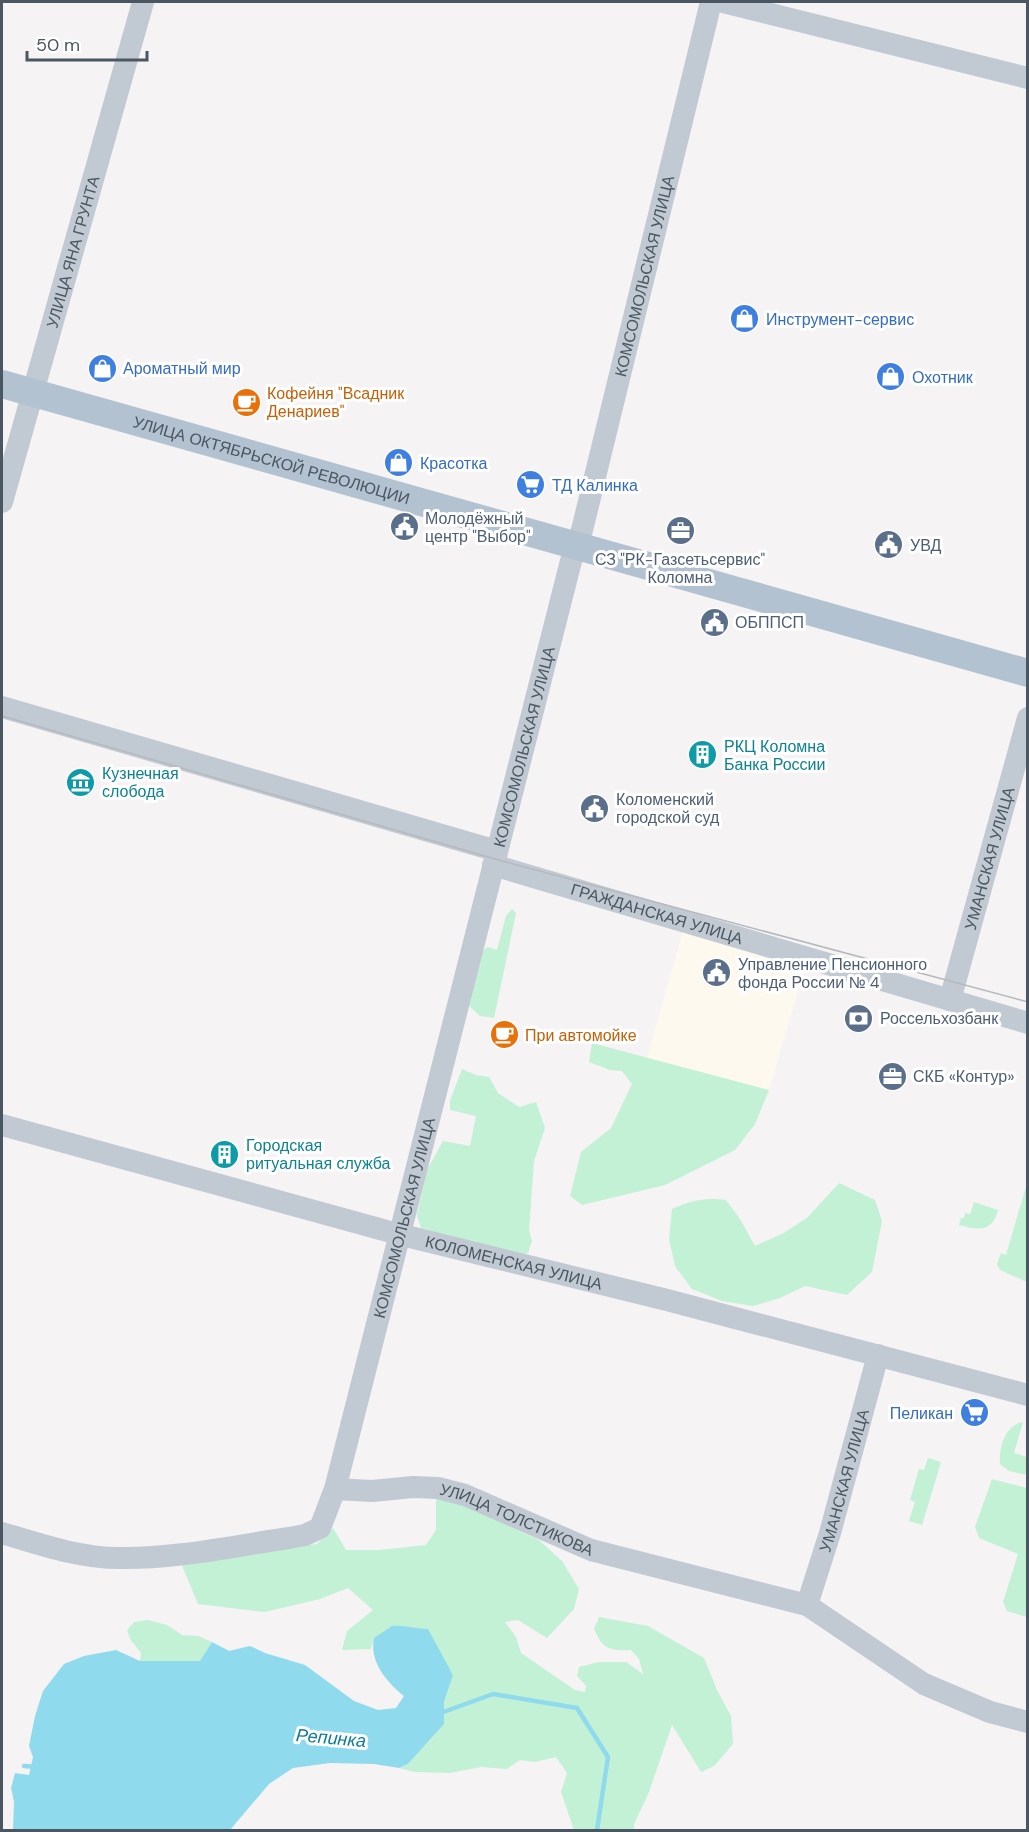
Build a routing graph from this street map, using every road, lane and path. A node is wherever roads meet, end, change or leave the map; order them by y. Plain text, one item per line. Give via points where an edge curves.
1 (143, 2) edge
2 (711, 2) edge
3 (723, 2) edge
4 (1028, 78) edge
5 (2, 384) edge
6 (33, 393) junction
7 (2, 502) edge
8 (575, 546) junction
9 (1028, 673) edge
10 (2, 707) edge
11 (1028, 718) edge
12 (495, 858) junction
13 (950, 1000) junction
14 (1028, 1023) edge
15 (2, 1125) edge
16 (398, 1234) junction
17 (878, 1354) junction
18 (1028, 1395) edge
19 (334, 1489) junction
20 (2, 1533) edge
21 (807, 1605) junction
22 (1028, 1722) edge

1 - 6 street, УЛИЦА ЯНА ГРУНТА
2 - 8 street, КОМСОМОЛЬСКАЯ УЛИЦА via 585,519
3 - 4 street
5 - 6 main road, УЛИЦА ОКТЯБРЬСКОЙ РЕВОЛЮЦИИ
6 - 7 street, УЛИЦА ЯНА ГРУНТА
6 - 8 main road, УЛИЦА ОКТЯБРЬСКОЙ РЕВОЛЮЦИИ
8 - 9 main road, УЛИЦА ОКТЯБРЬСКОЙ РЕВОЛЮЦИИ
8 - 12 street, КОМСОМОЛЬСКАЯ УЛИЦА
10 - 12 street, ГРАЖДАНСКАЯ УЛИЦА
11 - 13 street, УМАНСКАЯ УЛИЦА
12 - 13 street, ГРАЖДАНСКАЯ УЛИЦА
12 - 16 street, КОМСОМОЛЬСКАЯ УЛИЦА
13 - 14 street, ГРАЖДАНСКАЯ УЛИЦА
15 - 16 street, КОЛОМЕНСКАЯ УЛИЦА
16 - 17 street, КОЛОМЕНСКАЯ УЛИЦА
16 - 19 street, КОМСОМОЛЬСКАЯ УЛИЦА
17 - 18 street, КОЛОМЕНСКАЯ УЛИЦА
17 - 21 street, УМАНСКАЯ УЛИЦА
19 - 20 street via 320,1528 305,1535 172,1555 118,1558 79,1554
19 - 21 street, УЛИЦА ТОЛСТИКОВА via 438,1488 465,1495 591,1550
21 - 22 street, УЛИЦА ТОЛСТИКОВА via 924,1684 990,1712

